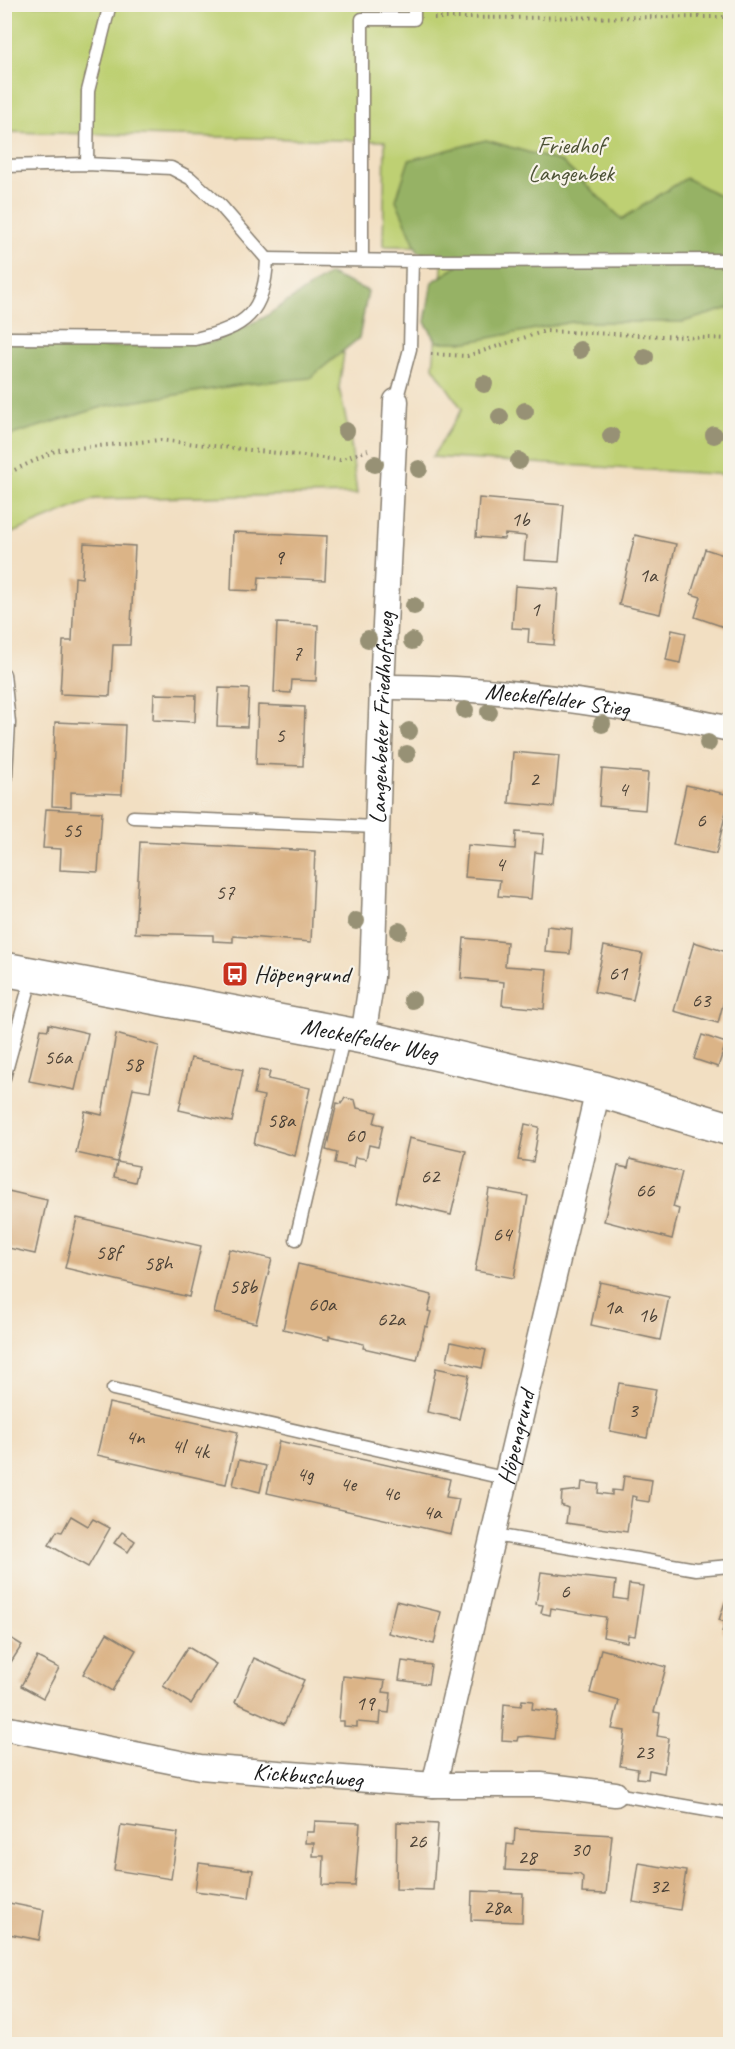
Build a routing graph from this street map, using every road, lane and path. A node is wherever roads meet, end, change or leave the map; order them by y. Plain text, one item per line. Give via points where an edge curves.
1 (110, 4) edge
2 (414, 4) edge
3 (730, 16) edge
4 (414, 18) junction
5 (87, 164) junction
6 (4, 166) edge
7 (267, 259) junction
8 (363, 260) junction
9 (730, 260) edge
10 (412, 261) junction
11 (4, 338) edge
12 (730, 339) edge
13 (410, 349) junction
14 (396, 401) joint
15 (394, 441) junction
16 (4, 475) edge
17 (4, 674) edge
18 (382, 687) junction
19 (730, 729) edge
20 (4, 809) edge
21 (133, 817) dead end
22 (377, 827) junction
23 (18, 972) edge
24 (354, 1036) junction
25 (4, 1078) edge
26 (598, 1090) junction
27 (730, 1129) edge
28 (296, 1239) dead end
29 (113, 1389) dead end
30 (508, 1479) junction
31 (495, 1535) junction
32 (730, 1566) edge
33 (4, 1728) edge
34 (434, 1785) junction
35 (615, 1794) joint
36 (730, 1814) edge

1 - 5 lane via 88,91
2 - 4 lane
3 - 4 path
4 - 8 lane via 362,18
5 - 6 lane
5 - 7 lane via 171,168 190,178 221,206
7 - 8 lane
7 - 11 lane via 262,297 237,325 220,333 195,339
8 - 10 lane
9 - 10 lane
10 - 13 lane
12 - 13 path via 545,331 467,356 439,357
13 - 14 lane
14 - 15 street, Langenbeker Friedhofsweg
15 - 16 path via 340,460 160,440 57,450
15 - 18 street, Langenbeker Friedhofsweg
17 - 20 lane via 9,723
18 - 19 street, Meckelfelder Stieg via 555,699
18 - 22 street, Langenbeker Friedhofsweg
21 - 22 lane
22 - 24 street, Langenbeker Friedhofsweg via 372,977
23 - 24 main road, Meckelfelder Weg
23 - 25 lane
24 - 26 main road, Meckelfelder Weg
24 - 28 lane
26 - 27 main road, Meckelfelder Weg
26 - 30 street, Höpengrund
29 - 30 lane
30 - 31 street, Höpengrund
31 - 32 lane via 696,1569
31 - 34 street, Höpengrund
33 - 34 street, Kickbuschweg via 200,1767
34 - 35 street, Kickbuschweg via 541,1785
35 - 36 lane

